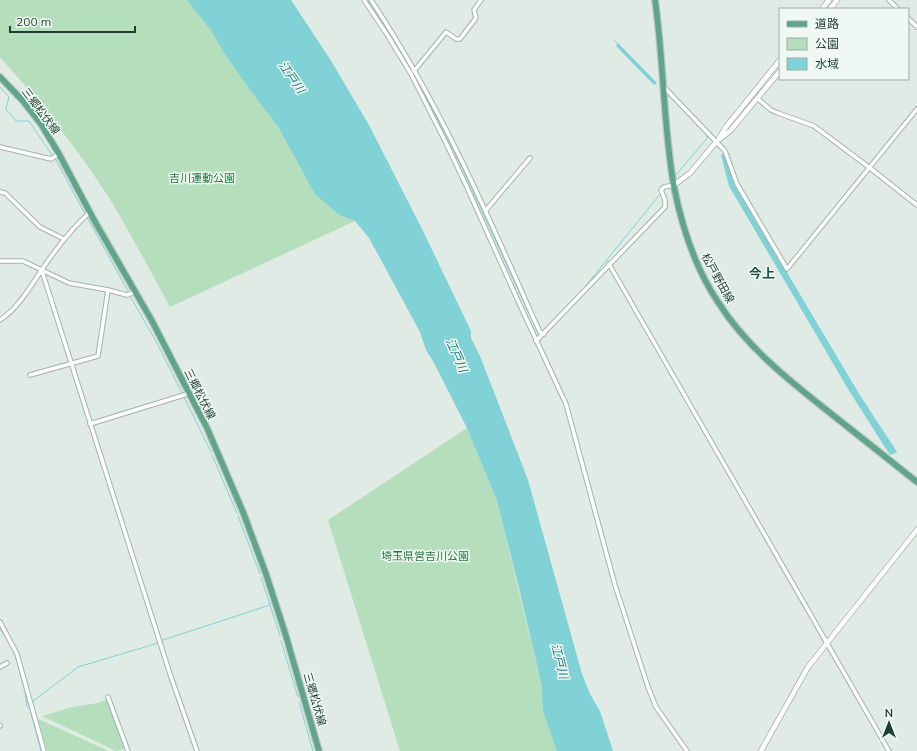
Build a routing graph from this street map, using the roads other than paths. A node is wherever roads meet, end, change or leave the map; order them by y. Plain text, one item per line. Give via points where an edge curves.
1 (364, 0) edge
2 (371, 0) edge
3 (481, 0) edge
4 (655, 0) edge
5 (829, 0) edge
6 (837, 0) edge
7 (889, 0) edge
8 (823, 8) edge
9 (831, 8) edge
10 (897, 8) edge
11 (909, 19) edge
12 (917, 27) edge
13 (779, 61) edge
14 (415, 71) junction
15 (779, 72) edge
16 (411, 74) junction
17 (0, 77) edge
18 (664, 87) junction
19 (758, 99) junction
20 (917, 109) edge
21 (717, 141) junction
22 (0, 147) edge
23 (59, 154) junction
24 (530, 158) dead end
25 (870, 168) junction
26 (674, 185) junction
27 (0, 192) edge
28 (917, 205) edge
29 (486, 210) junction
30 (87, 215) junction
31 (64, 239) junction
32 (0, 261) edge
33 (609, 264) junction
34 (42, 271) junction
35 (108, 290) junction
36 (134, 292) junction
37 (0, 320) edge
38 (544, 334) junction
39 (536, 341) junction
40 (70, 363) junction
41 (30, 375) dead end
42 (188, 393) junction
43 (90, 424) junction
44 (917, 482) edge
45 (917, 530) edge
46 (0, 622) edge
47 (826, 642) junction
48 (7, 663) dead end
49 (0, 667) edge
50 (108, 698) dead end
51 (44, 751) edge
52 (128, 751) edge
53 (197, 751) edge
54 (319, 751) edge
55 (687, 751) edge
56 (761, 751) edge
57 (889, 751) edge

1 - 16 street
2 - 14 street
3 - 14 street via 474,10 476,18 460,39 446,32
4 - 18 main road, 松戸野田線
5 - 8 street
6 - 9 street
7 - 10 street
11 - 12 street
13 - 21 street
14 - 16 street
14 - 29 street
15 - 19 street
16 - 39 street via 466,183
17 - 23 main road, 三郷松伏線 via 41,124
18 - 21 street
18 - 26 main road, 松戸野田線
19 - 21 street via 730,131
19 - 25 street via 778,113 814,126
20 - 25 street
21 - 25 street via 725,150 737,184 787,269
21 - 26 street via 690,173
22 - 23 street via 51,159
23 - 30 main road, 三郷松伏線
24 - 29 street
25 - 28 street
26 - 33 street via 661,190 665,200 664,207
26 - 44 main road, 松戸野田線 via 682,220 698,265 718,302 742,333 800,390
27 - 31 street via 5,193 40,227
29 - 38 street via 532,317 540,332
30 - 31 street
30 - 36 main road, 三郷松伏線
31 - 34 street
32 - 34 street via 23,262
33 - 38 street
33 - 47 street
34 - 35 street via 69,283
34 - 37 street via 10,313
34 - 40 street
35 - 36 street via 127,295
35 - 40 street via 98,356
36 - 42 main road, 三郷松伏線
38 - 39 street
39 - 55 street via 566,404 615,585 648,688 656,707
40 - 41 street
40 - 43 street
42 - 43 street
42 - 54 main road, 三郷松伏線 via 227,473 257,550 286,636
43 - 53 street
45 - 47 street
46 - 51 street via 17,654
47 - 56 street via 800,678
47 - 57 street
48 - 49 street
50 - 52 street

